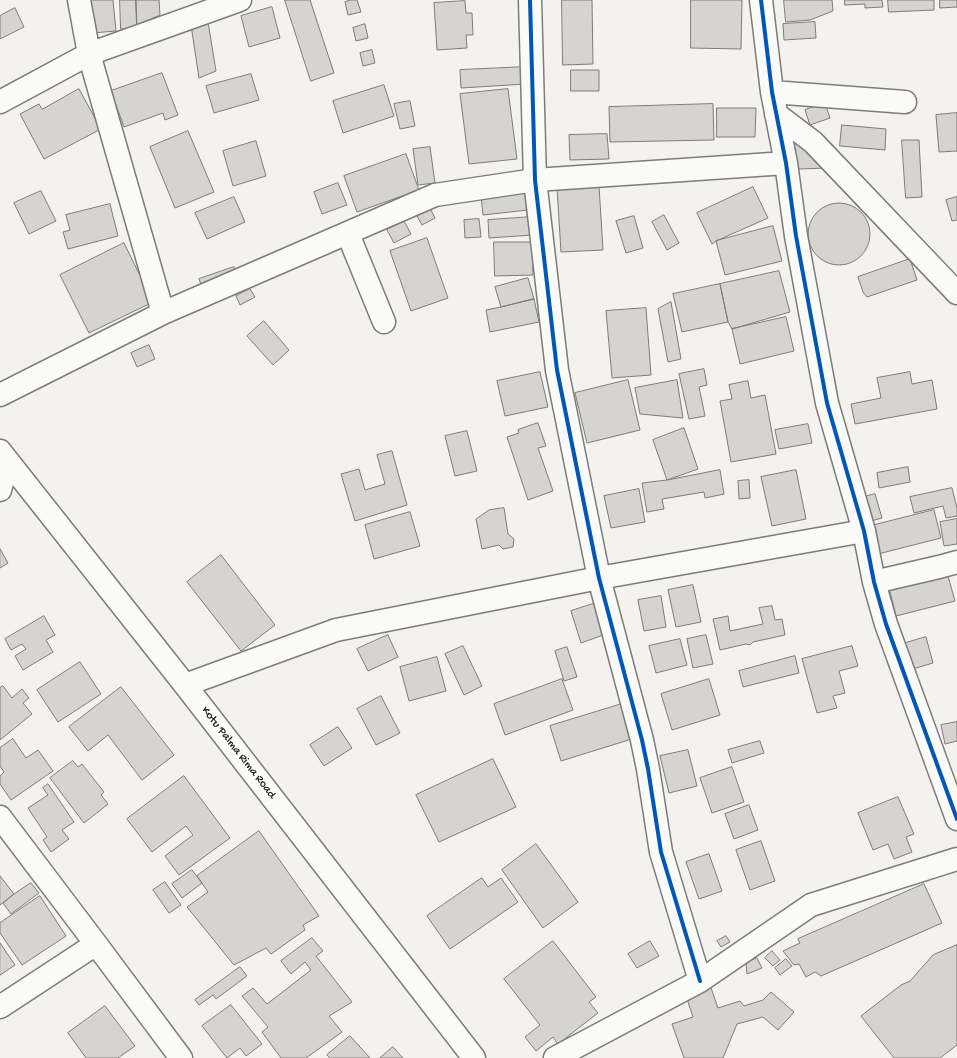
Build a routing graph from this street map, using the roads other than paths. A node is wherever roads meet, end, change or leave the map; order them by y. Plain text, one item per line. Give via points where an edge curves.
1 (79, 0) edge
2 (240, 0) edge
3 (530, 0) edge
4 (761, 0) edge
5 (89, 54) junction
6 (772, 92) junction
7 (0, 102) edge
8 (905, 102) dead end
9 (776, 114) junction
10 (786, 163) junction
11 (536, 180) junction
12 (348, 234) junction
13 (957, 293) edge
14 (163, 313) junction
15 (384, 322) dead end
16 (0, 395) edge
17 (4, 456) edge
18 (0, 490) edge
19 (864, 531) junction
20 (957, 562) edge
21 (599, 578) junction
22 (874, 582) junction
23 (185, 685) junction
24 (0, 817) edge
25 (957, 819) edge
26 (957, 859) edge
27 (96, 944) junction
28 (700, 981) junction
29 (0, 1007) edge
30 (181, 1058) edge
31 (474, 1058) edge
32 (555, 1058) edge

1 - 5 street
2 - 5 street
3 - 11 street
4 - 6 street
5 - 7 street
5 - 14 street
6 - 8 street
6 - 9 street
9 - 10 street
9 - 13 street via 813,142
10 - 11 street
10 - 19 street via 796,236 827,403
11 - 12 street via 436,195
11 - 21 street via 557,370
12 - 14 street
12 - 15 street
14 - 16 street
17 - 18 street
17 - 23 street, Kotu Palma Rima Road
19 - 21 street
19 - 22 street
20 - 22 street
21 - 23 street via 336,630
21 - 28 street via 642,740 661,852
22 - 25 street via 886,624
23 - 31 street, Kotu Palma Rima Road
24 - 27 street
26 - 28 street via 811,905
27 - 29 street
27 - 30 street
28 - 32 street

